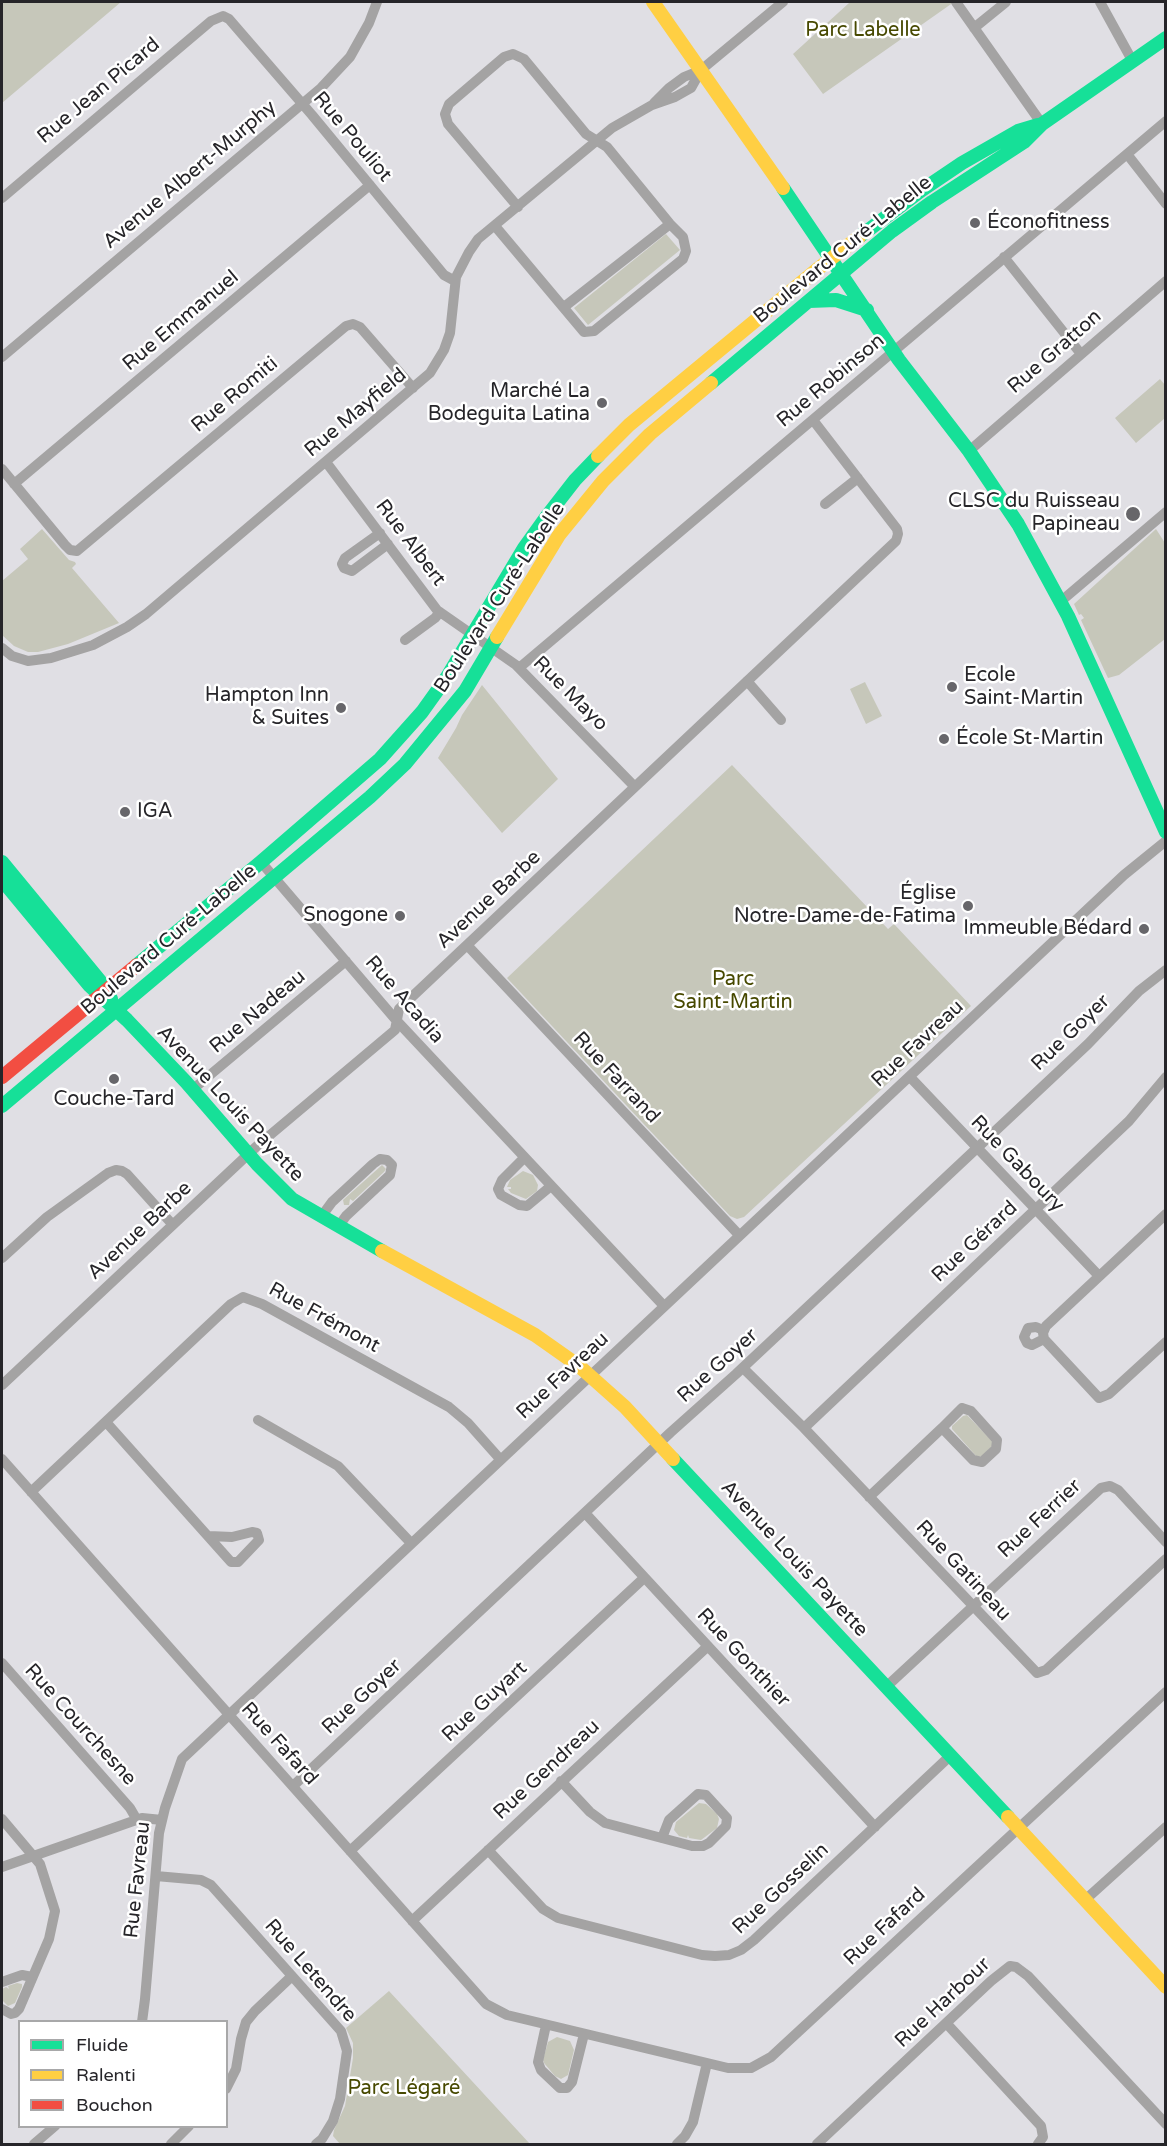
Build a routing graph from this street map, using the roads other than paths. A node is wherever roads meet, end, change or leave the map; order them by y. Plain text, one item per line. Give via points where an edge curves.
1 (376, 2) edge
2 (653, 2) edge
3 (783, 2) edge
4 (956, 2) edge
5 (1006, 2) edge
6 (1100, 2) edge
7 (222, 15) joint
8 (974, 28) junction
9 (1166, 38) edge
10 (1133, 62) junction
11 (701, 70) junction
12 (302, 104) junction
13 (1166, 121) edge
14 (1042, 124) junction
15 (597, 140) junction
16 (1127, 154) junction
17 (370, 186) junction
18 (2, 198) edge
19 (1166, 204) edge
20 (518, 207) junction
21 (669, 224) junction
22 (495, 226) junction
23 (1004, 257) junction
24 (831, 259) junction
25 (841, 274) junction
26 (455, 281) junction
27 (1166, 281) edge
28 (809, 301) junction
29 (564, 307) junction
30 (867, 310) junction
31 (894, 351) junction
32 (1081, 354) junction
33 (2, 357) edge
34 (413, 388) junction
35 (813, 420) junction
36 (969, 451) junction
37 (326, 462) junction
38 (2, 469) edge
39 (858, 478) junction
40 (14, 484) junction
41 (825, 504) dead end
42 (1166, 512) edge
43 (380, 533) junction
44 (388, 544) junction
45 (1060, 602) junction
46 (440, 612) junction
47 (473, 635) junction
48 (405, 640) dead end
49 (2, 648) edge
50 (491, 648) junction
51 (519, 668) junction
52 (747, 681) junction
53 (782, 720) dead end
54 (635, 787) junction
55 (1166, 832) edge
56 (1166, 841) edge
57 (2, 862) edge
58 (261, 862) junction
59 (275, 878) junction
60 (2, 880) edge
61 (467, 945) junction
62 (346, 961) junction
63 (1166, 970) edge
64 (103, 993) junction
65 (117, 1009) junction
66 (396, 1020) junction
67 (2, 1077) edge
68 (910, 1077) junction
69 (1166, 1077) edge
70 (192, 1090) junction
71 (2, 1106) edge
72 (977, 1148) junction
73 (248, 1154) junction
74 (524, 1158) junction
75 (551, 1186) junction
76 (1036, 1209) junction
77 (1166, 1214) edge
78 (321, 1217) junction
79 (172, 1224) junction
80 (338, 1227) junction
81 (739, 1235) junction
82 (2, 1258) edge
83 (1099, 1276) junction
84 (664, 1306) junction
85 (1166, 1342) edge
86 (743, 1368) junction
87 (590, 1375) junction
88 (2, 1385) edge
89 (258, 1420) dead end
90 (106, 1422) junction
91 (804, 1428) junction
92 (942, 1428) junction
93 (660, 1444) junction
94 (2, 1459) edge
95 (501, 1459) junction
96 (31, 1492) junction
97 (869, 1497) junction
98 (585, 1513) junction
99 (209, 1536) dead end
100 (1166, 1542) edge
101 (411, 1543) junction
102 (1166, 1559) edge
103 (644, 1578) junction
104 (972, 1607) junction
105 (708, 1646) junction
106 (2, 1664) edge
107 (886, 1687) junction
108 (1166, 1692) edge
109 (228, 1715) junction
110 (950, 1756) junction
111 (561, 1782) junction
112 (293, 1786) junction
113 (2, 1819) edge
114 (137, 1820) junction
115 (162, 1820) junction
116 (875, 1827) junction
117 (1017, 1829) junction
118 (1163, 1834) edge
119 (662, 1838) junction
120 (488, 1850) junction
121 (350, 1851) junction
122 (33, 1856) junction
123 (2, 1867) edge
124 (156, 1876) junction
125 (1084, 1900) junction
126 (411, 1921) junction
127 (292, 1976) junction
128 (32, 1977) junction
129 (2, 1982) edge
130 (1166, 1987) edge
131 (2, 2009) edge
132 (142, 2020) edge
133 (946, 2024) junction
134 (546, 2025) junction
135 (584, 2034) junction
136 (707, 2063) junction
137 (228, 2085) edge
138 (1166, 2124) edge
139 (54, 2128) edge
140 (188, 2128) edge
141 (322, 2143) edge
142 (33, 2145) edge
143 (171, 2145) edge
144 (677, 2145) edge
145 (817, 2145) edge
146 (1038, 2145) edge

1 - 12 street, Avenue Albert-Murphy via 350,57
2 - 11 main road
3 - 11 street, Rue Mayfield
4 - 8 street
5 - 8 street
6 - 10 street
7 - 12 street, Rue Pouliot
7 - 18 street, Rue Jean Picard via 210,21
8 - 14 street
9 - 10 main road, Boulevard Curé-Labelle
10 - 14 main road, Boulevard Curé-Labelle
11 - 15 street, Rue Mayfield via 691,88 652,105
11 - 24 main road
12 - 17 street, Rue Pouliot
12 - 33 street, Avenue Albert-Murphy
13 - 16 street, Rue Robinson
14 - 24 main road, Boulevard Curé-Labelle via 1018,131 954,169
14 - 25 main road, Boulevard Curé-Labelle via 1024,142 911,217
15 - 20 street, Rue Mayfield
15 - 20 street via 586,134 524,59 513,54 504,57 449,104 445,114 448,123
15 - 21 street via 607,147
16 - 19 street
16 - 23 street, Rue Robinson
17 - 26 street, Rue Pouliot via 444,275
17 - 40 street, Rue Emmanuel
20 - 22 street, Rue Mayfield
21 - 29 street
21 - 29 street via 683,237 683,259 594,331 584,333
22 - 26 street, Rue Mayfield via 472,247
22 - 29 street
23 - 31 street, Rue Robinson
23 - 32 street
24 - 25 main road
24 - 47 main road, Boulevard Curé-Labelle via 662,397 575,480 539,526
25 - 28 main road, Boulevard Curé-Labelle
25 - 30 main road
26 - 34 street, Rue Mayfield via 446,346 432,370
27 - 32 street, Rue Gratton
28 - 30 main road via 836,300
28 - 50 main road, Boulevard Curé-Labelle via 662,423 616,467 554,542
30 - 31 main road
31 - 35 street, Rue Robinson
31 - 36 main road
32 - 36 street, Rue Gratton
34 - 37 street, Rue Mayfield
34 - 40 street, Rue Romiti via 360,327 346,326 82,548 73,551
35 - 39 street, Avenue Barbe
35 - 51 street, Rue Robinson
36 - 45 main road via 1018,524
37 - 43 street, Rue Albert
37 - 49 street, Rue Mayfield via 127,627 86,648 39,661 17,658
38 - 40 street
39 - 41 street
39 - 52 street, Avenue Barbe via 897,529 897,538
42 - 45 street
43 - 44 street, Rue Albert
43 - 44 street via 345,558 344,568 352,571
44 - 46 street, Rue Albert
45 - 55 main road
46 - 47 street, Rue Albert
46 - 48 street
47 - 50 street, Rue Mayo
47 - 58 main road, Boulevard Curé-Labelle via 439,689 392,746 356,782
50 - 51 street, Rue Mayo
50 - 59 main road, Boulevard Curé-Labelle via 453,708 405,764
51 - 54 street, Rue Mayo
52 - 53 street
52 - 54 street, Avenue Barbe
54 - 61 street, Avenue Barbe
56 - 68 street, Rue Favreau via 1124,875
57 - 64 main road via 100,981
58 - 59 street, Rue Acadia
58 - 64 main road, Boulevard Curé-Labelle
59 - 62 street, Rue Acadia
59 - 65 main road, Boulevard Curé-Labelle
60 - 64 main road via 89,985
61 - 66 street, Avenue Barbe via 399,1009
61 - 81 street, Rue Farrand
62 - 66 street, Rue Acadia
62 - 70 street, Rue Nadeau
63 - 72 street, Rue Goyer via 1135,995
64 - 65 main road, Avenue Louis Payette
64 - 67 main road, Boulevard Curé-Labelle
65 - 70 main road, Avenue Louis Payette
65 - 71 main road, Boulevard Curé-Labelle
66 - 73 street, Avenue Barbe via 395,1030
66 - 74 street, Rue Acadia
68 - 72 street, Rue Gaboury
68 - 81 street, Rue Favreau
69 - 76 street, Rue Gérard via 1129,1121
70 - 73 main road, Avenue Louis Payette
72 - 76 street, Rue Gaboury
72 - 86 street, Rue Goyer
73 - 78 main road, Avenue Louis Payette via 288,1196
73 - 79 street, Avenue Barbe
74 - 75 street, Rue Acadia
74 - 75 street via 502,1180 498,1189 501,1195 527,1206
75 - 84 street, Rue Acadia
76 - 83 street, Rue Gaboury
76 - 91 street, Rue Gérard
77 - 83 street
78 - 80 main road, Avenue Louis Payette
78 - 80 street via 373,1164 387,1160 392,1165 390,1174
79 - 82 street via 127,1174 116,1170 47,1217
79 - 88 street, Avenue Barbe
80 - 87 main road, Avenue Louis Payette via 515,1323
81 - 84 street, Rue Favreau
83 - 85 street via 1044,1335 1096,1396 1104,1397
84 - 87 street, Rue Favreau
86 - 91 street, Rue Gatineau
86 - 93 street, Rue Goyer
87 - 93 main road, Avenue Louis Payette
87 - 95 street, Rue Favreau
89 - 101 street via 338,1466
90 - 95 street, Rue Frémont via 231,1304 246,1297 448,1407
90 - 96 street, Rue Frémont
90 - 99 street
91 - 97 street, Rue Gatineau
92 - 92 street via 975,1462 984,1461 998,1447 995,1438 966,1408
92 - 97 street
93 - 98 street, Rue Goyer
93 - 107 main road, Avenue Louis Payette
94 - 96 street, Rue Fafard
95 - 101 street, Rue Favreau
96 - 109 street, Rue Fafard
97 - 104 street, Rue Gatineau
98 - 103 street, Rue Gonthier
98 - 112 street, Rue Goyer
100 - 104 street, Rue Ferrier via 1118,1490 1104,1486
101 - 109 street, Rue Favreau
102 - 104 street, Rue Gatineau via 1040,1673 1030,1668
103 - 105 street, Rue Gonthier
103 - 121 street, Rue Guyart
104 - 107 street, Rue Ferrier
105 - 111 street, Rue Gendreau
105 - 116 street, Rue Gonthier
106 - 114 street, Rue Courchesne
107 - 110 main road, Avenue Louis Payette
108 - 117 street, Rue Fafard
109 - 112 street, Rue Fafard
109 - 115 street, Rue Favreau via 182,1759
110 - 116 street, Rue Gosselin
110 - 117 main road, Avenue Louis Payette
111 - 119 street via 601,1821
111 - 120 street, Rue Gendreau
112 - 121 street, Rue Fafard
113 - 122 street
114 - 115 street
114 - 122 street
115 - 124 street, Rue Favreau
116 - 120 street, Rue Gosselin via 749,1944 721,1956 702,1955 554,1917
117 - 125 main road, Avenue Louis Payette
117 - 136 street, Rue Fafard via 771,2057 745,2069
118 - 125 street
119 - 119 street via 703,1846 726,1826 727,1818 706,1796 698,1794 667,1823
120 - 126 street, Rue Gendreau
121 - 126 street, Rue Fafard
122 - 123 street
122 - 128 street via 41,1867 55,1915 49,1940
124 - 127 street, Rue Letendre via 201,1880 212,1885
124 - 132 street, Rue Favreau
125 - 130 main road, Avenue Louis Payette
126 - 134 street, Rue Fafard via 492,2008
127 - 137 street via 246,2022 236,2069
127 - 141 street, Rue Letendre via 341,2031 347,2044 340,2098
128 - 129 street via 22,1975
128 - 131 street via 17,2011 9,2014
133 - 138 street, Rue Harbour via 1006,1968 1016,1967 1034,1981
133 - 145 street, Rue Harbour
133 - 146 street via 1041,2126 1043,2137
134 - 135 street, Rue Fafard
134 - 135 street via 538,2062 552,2082 563,2089 573,2078
135 - 136 street, Rue Fafard
136 - 144 street via 693,2122
139 - 142 street
140 - 143 street

